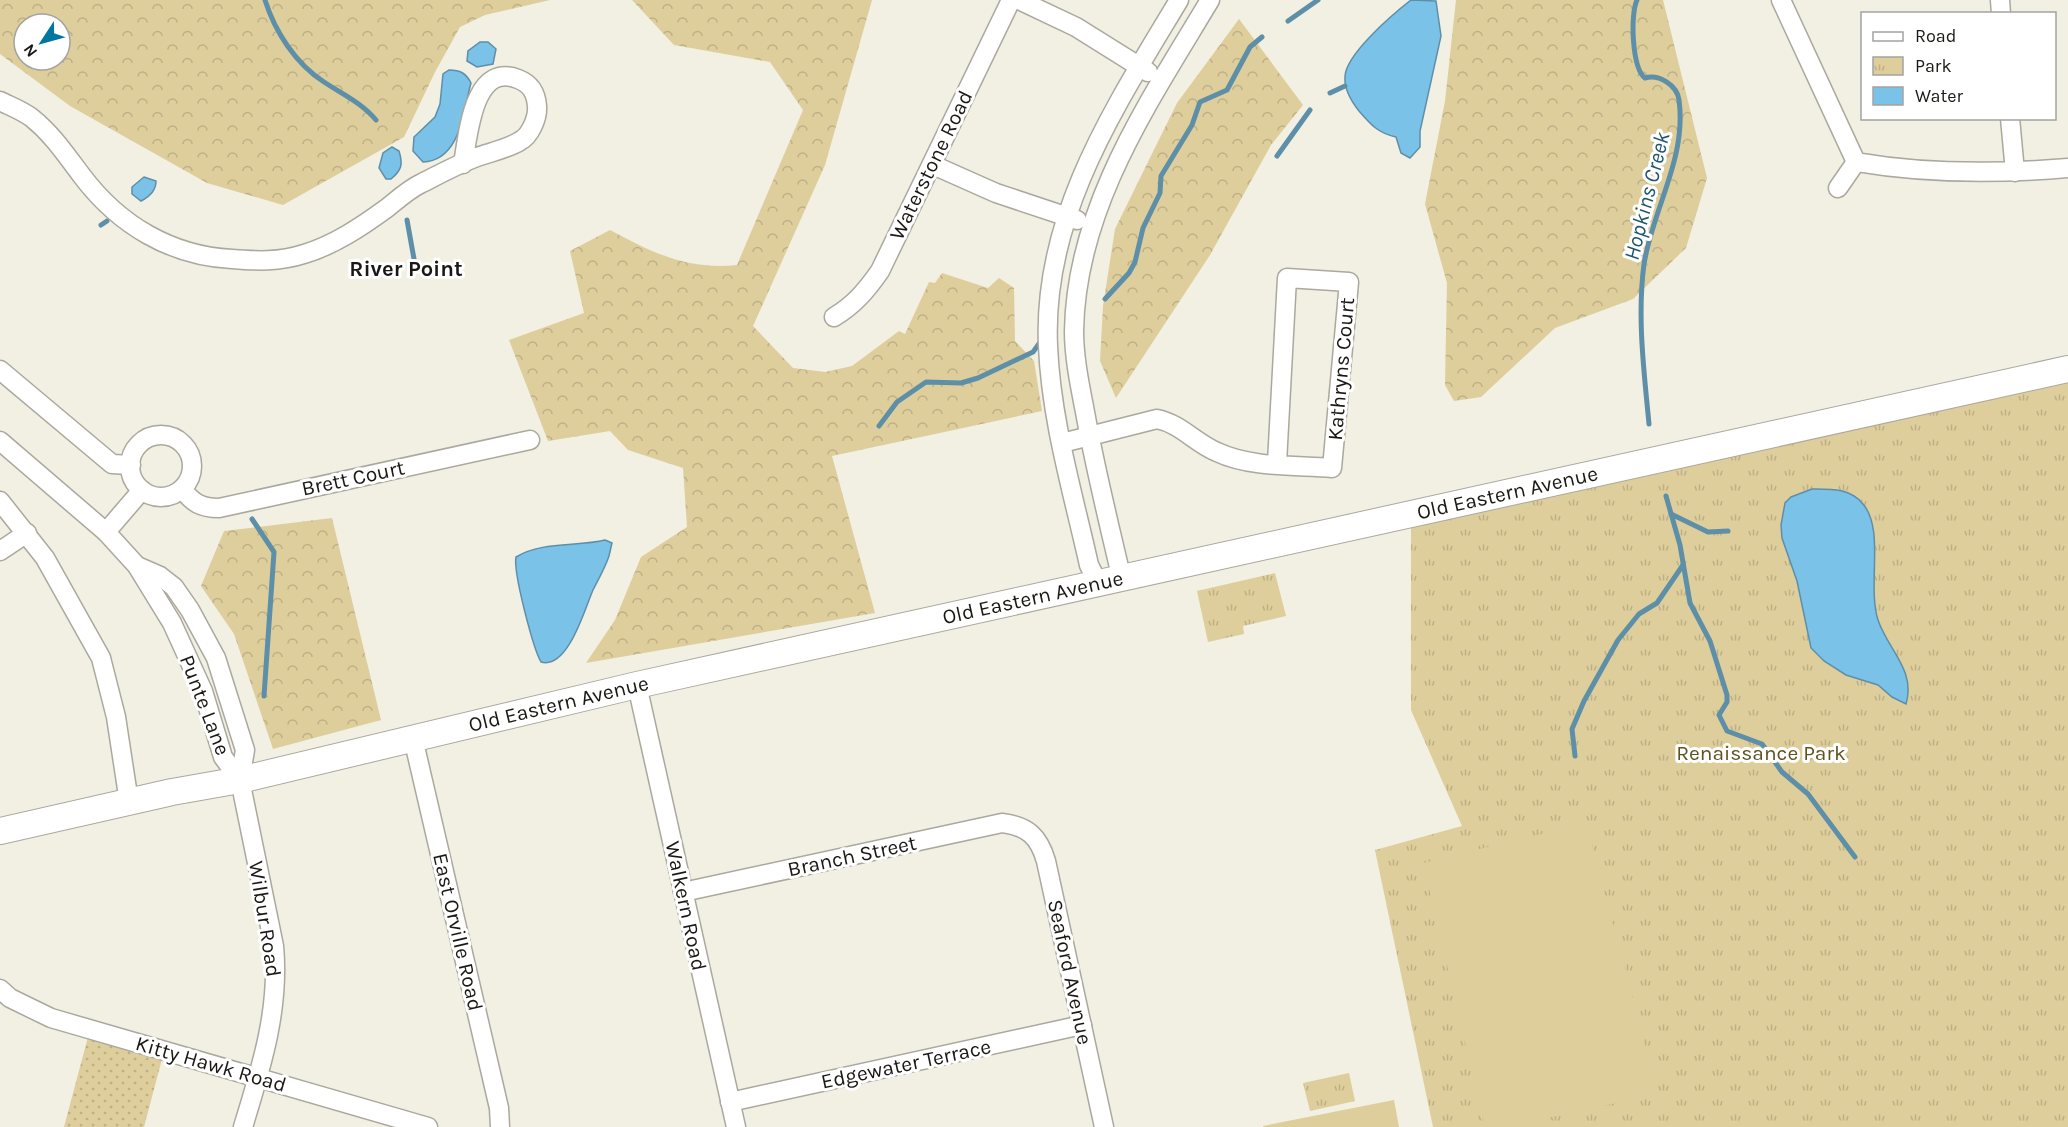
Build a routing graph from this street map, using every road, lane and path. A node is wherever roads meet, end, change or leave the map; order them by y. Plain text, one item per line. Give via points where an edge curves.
1 (1011, 0) edge
2 (1019, 0) edge
3 (1179, 0) edge
4 (1210, 0) edge
5 (1781, 0) edge
6 (1140, 67) junction
7 (1163, 80) junction
8 (0, 101) edge
9 (2010, 120) edge
10 (1856, 162) junction
11 (463, 164) junction
12 (933, 165) junction
13 (2068, 168) edge
14 (2015, 172) junction
15 (1838, 188) dead end
16 (1066, 218) junction
17 (1093, 224) junction
18 (834, 317) dead end
19 (2068, 369) edge
20 (0, 370) edge
21 (1089, 436) junction
22 (530, 440) dead end
23 (0, 441) edge
24 (1062, 442) junction
25 (1277, 463) junction
26 (130, 465) junction
27 (182, 489) junction
28 (142, 490) junction
29 (0, 501) edge
30 (27, 532) junction
31 (106, 532) junction
32 (0, 551) edge
33 (137, 566) junction
34 (1111, 583) junction
35 (638, 686) junction
36 (413, 738) junction
37 (240, 780) junction
38 (129, 802) junction
39 (1021, 825) joint
40 (0, 831) edge
41 (683, 892) junction
42 (0, 989) edge
43 (1082, 1025) junction
44 (258, 1079) junction
45 (730, 1102) junction
46 (243, 1127) edge
47 (428, 1127) edge
48 (500, 1127) edge
49 (736, 1127) edge
50 (1104, 1127) edge

1 - 12 street, Waterstone Road
2 - 6 street via 1076,27
3 - 6 street
4 - 7 street
5 - 10 street
6 - 7 street
6 - 16 street via 1093,149
7 - 17 street via 1109,176
8 - 11 street via 31,117 52,137 83,178 139,231 176,250 207,258 273,261 320,249 362,226 418,184
9 - 14 street
10 - 14 street via 1898,169
10 - 15 street
11 - 11 street via 529,134 537,112 536,95 526,82 512,76 495,79 482,88 474,107
12 - 16 street
12 - 18 street, Waterstone Road via 880,271 865,293
13 - 14 street
16 - 17 street
16 - 24 street via 1055,270 1048,344
17 - 21 street via 1078,281 1074,332
19 - 34 street, Old Eastern Avenue
20 - 26 street via 112,464
21 - 24 street, Kathryns Court
21 - 25 street, Kathryns Court via 1156,419 1169,422 1216,452
21 - 34 street
22 - 27 street, Brett Court via 219,508 194,504
23 - 31 street, Punte Lane
24 - 34 street via 1089,565
25 - 25 street, Kathryns Court via 1332,468 1348,282 1287,279
26 - 27 street via 140,444 149,438 172,437 189,452 192,463 192,475
26 - 28 street
27 - 28 street via 167,497 155,497
28 - 31 street
29 - 30 street
30 - 32 street
30 - 38 street via 101,658 116,717
31 - 33 street, Punte Lane
33 - 37 street, Punte Lane via 172,623 203,691 223,757
33 - 37 street, Punte Lane via 160,576 174,588 216,658 244,750
34 - 35 street, Old Eastern Avenue
35 - 36 street, Old Eastern Avenue
35 - 41 street, Walkern Road
36 - 37 street, Old Eastern Avenue
36 - 48 street, East Orville Road via 499,1107
37 - 38 street, Old Eastern Avenue
37 - 44 street, Wilbur Road via 276,970 276,993
38 - 40 street, Old Eastern Avenue
39 - 41 street, Branch Street via 1002,823
39 - 43 street, Seaford Avenue via 1033,834 1042,849
41 - 45 street, Walkern Road
42 - 44 street, Kitty Hawk Road via 17,1003 51,1018
43 - 45 street, Edgewater Terrace
43 - 50 street, Seaford Avenue
44 - 46 street, Wilbur Road
44 - 47 street, Kitty Hawk Road
45 - 49 street, Walkern Road

